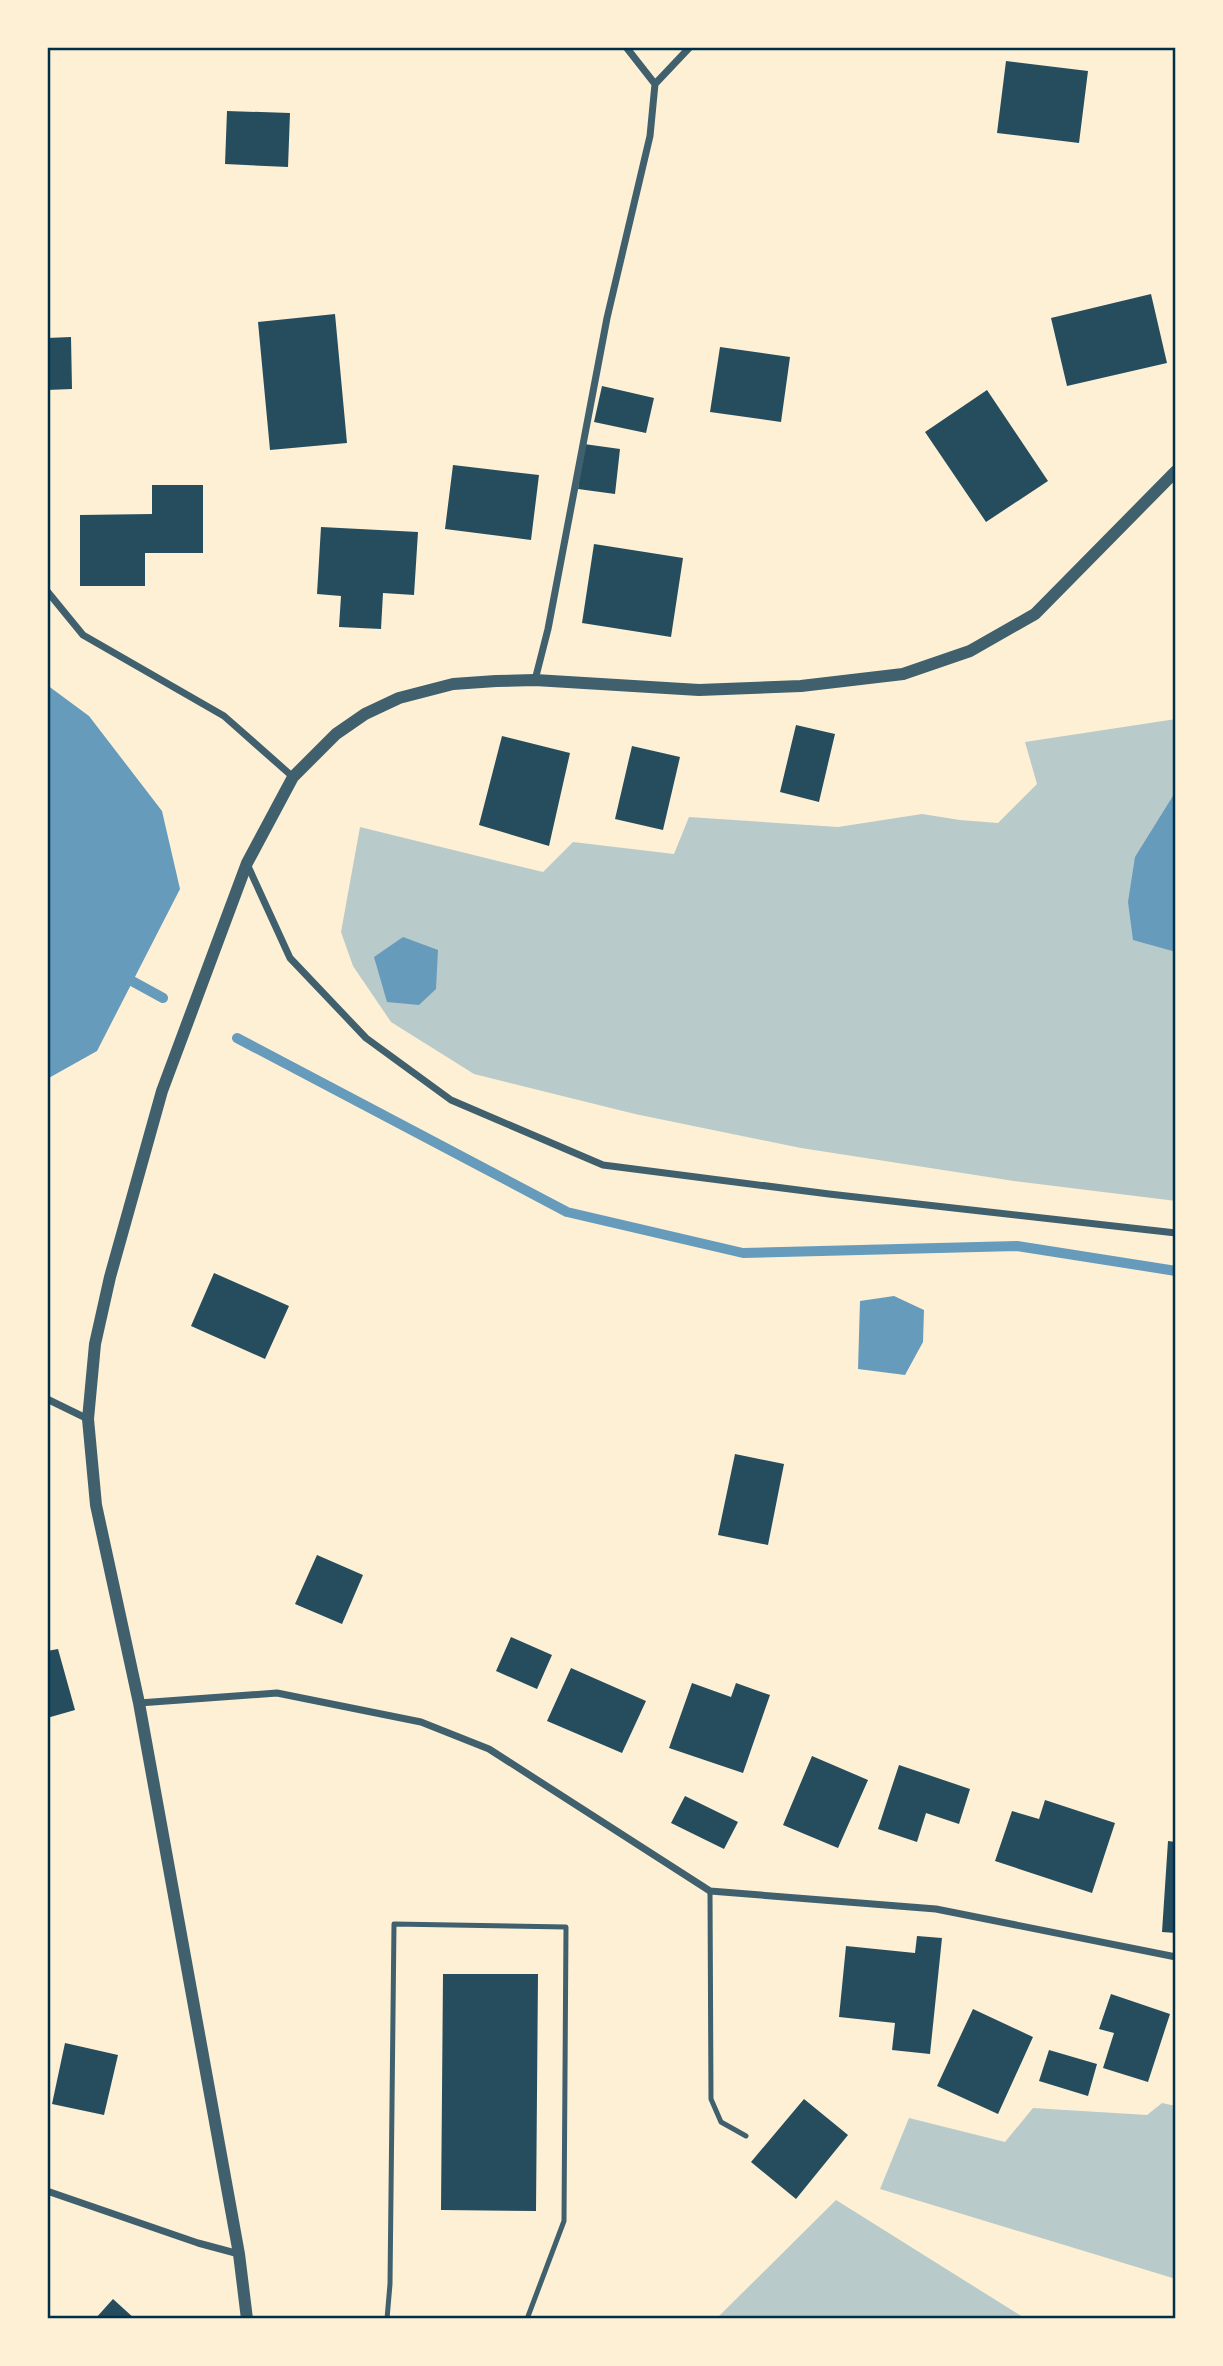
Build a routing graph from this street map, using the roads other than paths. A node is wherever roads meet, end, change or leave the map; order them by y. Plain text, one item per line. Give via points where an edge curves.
1 (626, 47) edge
2 (690, 47) edge
3 (655, 83) junction
4 (1176, 471) edge
5 (47, 591) edge
6 (535, 680) junction
7 (293, 777) junction
8 (247, 863) junction
9 (1176, 1233) edge
10 (47, 1399) edge
11 (88, 1419) junction
12 (139, 1703) junction
13 (710, 1891) junction
14 (1176, 1957) edge
15 (746, 2136) dead end
16 (47, 2191) edge
17 (239, 2254) junction
18 (247, 2319) edge
19 (387, 2319) edge
20 (527, 2319) edge

1 - 3 street
2 - 3 street
3 - 6 street via 650,136 607,318
4 - 6 street via 1035,614 970,651 903,674 801,686 699,690
5 - 7 street via 83,635 224,716
6 - 7 street via 453,684 399,698 336,734
7 - 8 street
8 - 9 street via 290,958 366,1038 450,1100 604,1165
8 - 11 street via 162,1091 110,1277 95,1344
10 - 11 street
11 - 12 street via 96,1505
12 - 13 street via 277,1693 421,1722 489,1749
12 - 17 street
13 - 14 street via 936,1909
13 - 15 lane via 711,2099 721,2122
16 - 17 street
17 - 18 street
19 - 20 lane via 394,1924 566,1927 564,2221

